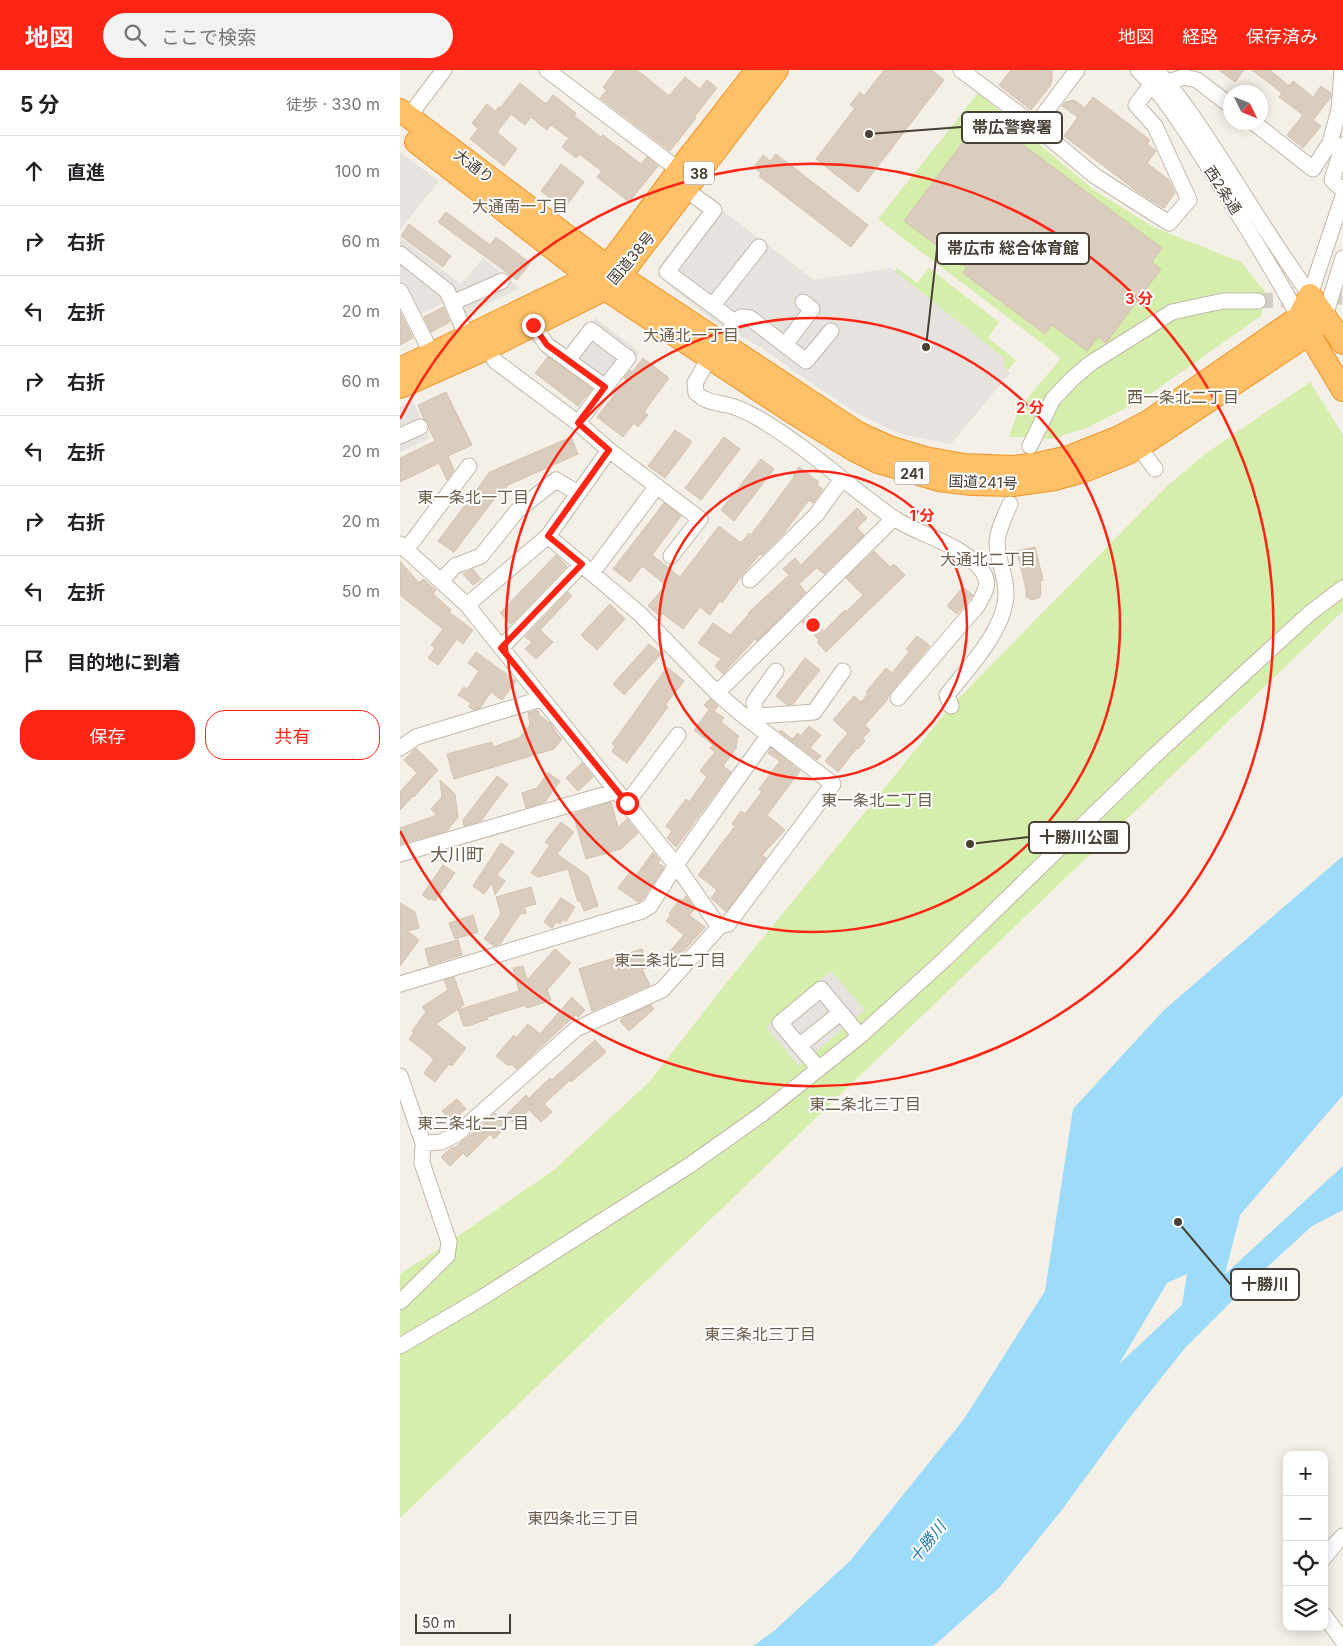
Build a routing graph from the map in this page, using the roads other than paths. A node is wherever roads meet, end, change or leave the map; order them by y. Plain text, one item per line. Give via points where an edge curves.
1 (444, 70) edge
2 (547, 70) edge
3 (762, 70) edge
4 (960, 70) edge
5 (1076, 70) edge
6 (1138, 70) edge
7 (1156, 70) edge
8 (1342, 70) edge
9 (1168, 82) junction
10 (1151, 85) junction
11 (1223, 100) edge
12 (403, 119) edge
13 (1035, 126) junction
14 (1263, 130) edge
15 (1343, 145) edge
16 (683, 180) junction
17 (1341, 191) edge
18 (759, 247) dead end
19 (400, 254) edge
20 (1343, 258) edge
21 (606, 277) junction
22 (502, 281) dead end
23 (400, 291) edge
24 (1310, 295) junction
25 (1258, 301) tunnel mouth
26 (803, 302) dead end
27 (452, 304) junction
28 (713, 305) junction
29 (1324, 316) junction
30 (736, 323) junction
31 (533, 325) junction
32 (1304, 325) junction
33 (831, 331) dead end
34 (467, 337) junction
35 (1343, 343) edge
36 (785, 345) junction
37 (488, 348) junction
38 (715, 350) junction
39 (432, 354) junction
40 (568, 360) junction
41 (400, 369) edge
42 (400, 387) edge
43 (605, 387) junction
44 (1343, 390) edge
45 (578, 423) junction
46 (420, 427) dead end
47 (400, 436) edge
48 (1135, 439) junction
49 (1030, 446) dead end
50 (609, 450) junction
51 (469, 466) dead end
52 (1155, 469) dead end
53 (842, 479) junction
54 (657, 486) junction
55 (578, 493) junction
56 (1010, 504) dead end
57 (894, 518) junction
58 (548, 536) junction
59 (402, 548) edge
60 (671, 556) dead end
61 (587, 569) junction
62 (750, 580) dead end
63 (441, 581) junction
64 (1343, 588) edge
65 (467, 605) junction
66 (501, 648) junction
67 (844, 671) dead end
68 (776, 672) dead end
69 (717, 693) junction
70 (898, 698) dead end
71 (541, 699) junction
72 (951, 706) dead end
73 (750, 717) junction
74 (678, 735) dead end
75 (768, 736) junction
76 (400, 748) edge
77 (622, 797) junction
78 (400, 854) edge
79 (676, 865) junction
80 (718, 927) junction
81 (400, 984) edge
82 (840, 1013) junction
83 (860, 1036) junction
84 (799, 1046) junction
85 (819, 1069) junction
86 (400, 1076) edge
87 (423, 1143) junction
88 (400, 1302) edge
89 (400, 1346) edge
90 (1343, 1536) edge
91 (1328, 1553) edge
92 (1328, 1620) edge
93 (1343, 1641) edge

1 - 12 street
2 - 16 street
3 - 16 highway, 国道38号 / 38
4 - 13 street
5 - 13 street
6 - 10 street, 西2条通
7 - 9 street, 西2条通
8 - 14 street via 1338,110 1330,143 1313,169
9 - 11 street via 1184,77 1197,80
9 - 24 street, 西2条通
10 - 13 street via 1136,105 1155,126 1189,200 1169,223 1095,176
10 - 32 street, 西2条通 via 1226,194
12 - 21 highway, 大通り
15 - 17 street via 1332,180
16 - 21 highway, 国道38号 / 38
16 - 28 street via 714,210 667,272
17 - 24 street
18 - 28 street
19 - 27 street via 447,291
20 - 29 street
21 - 31 highway, 国道38号 / 38
21 - 34 highway, 国道38号 / 38
21 - 38 highway, 国道241号 / 241
22 - 27 street
23 - 39 street
24 - 29 highway
24 - 32 highway, 国道241号 / 241
25 - 49 street via 1222,301 1172,312 1091,363 1053,399
26 - 36 street via 812,310
27 - 34 street
28 - 30 street
29 - 32 highway
29 - 35 highway
30 - 36 street via 741,317 750,318
30 - 38 street
31 - 37 highway, 国道38号 / 38
31 - 40 street via 547,345
32 - 44 highway
32 - 48 highway, 国道241号 / 241
33 - 36 street via 806,361
34 - 39 highway, 国道38号 / 38
37 - 42 highway, 国道38号 / 38
37 - 45 street via 495,361
38 - 48 highway, 国道241号 / 241 via 795,414 854,450 878,462 939,480 1013,485 1055,479 1126,454
38 - 53 street via 695,383 696,393 702,399 728,405 758,418
39 - 41 highway, 国道38号 / 38
40 - 43 street
40 - 43 street via 591,330 628,358
43 - 45 street
45 - 50 street
46 - 47 street
48 - 52 street
50 - 54 street
50 - 55 street
51 - 59 street
53 - 57 street
53 - 62 street via 816,515
54 - 60 street via 700,519
54 - 61 street
55 - 58 street
55 - 63 street via 556,480 517,511 481,556 456,566
56 - 72 street via 997,544 1006,594 1003,612 993,634 947,694
57 - 69 street
57 - 70 street via 931,536 981,568 987,591
58 - 61 street
58 - 65 street
59 - 63 street
61 - 66 street
61 - 69 street via 640,614
63 - 65 street
64 - 83 street via 1310,613 1167,744 945,959
65 - 66 street
66 - 71 street
67 - 73 street via 814,712
68 - 73 street via 754,702
69 - 73 street
71 - 76 street via 416,738
71 - 77 street
73 - 75 street
74 - 77 street
75 - 79 street
75 - 80 street via 833,784 728,924
77 - 78 street
77 - 79 street
79 - 80 street
79 - 81 street via 650,906 642,911
80 - 87 street via 662,990 576,1029 457,1134 441,1142
82 - 83 street
82 - 84 street
82 - 84 street via 821,989 780,1023
83 - 85 street
84 - 85 street
85 - 89 street via 687,1167
86 - 87 street
87 - 88 street via 422,1163 450,1242 447,1256
90 - 91 street
92 - 93 street

